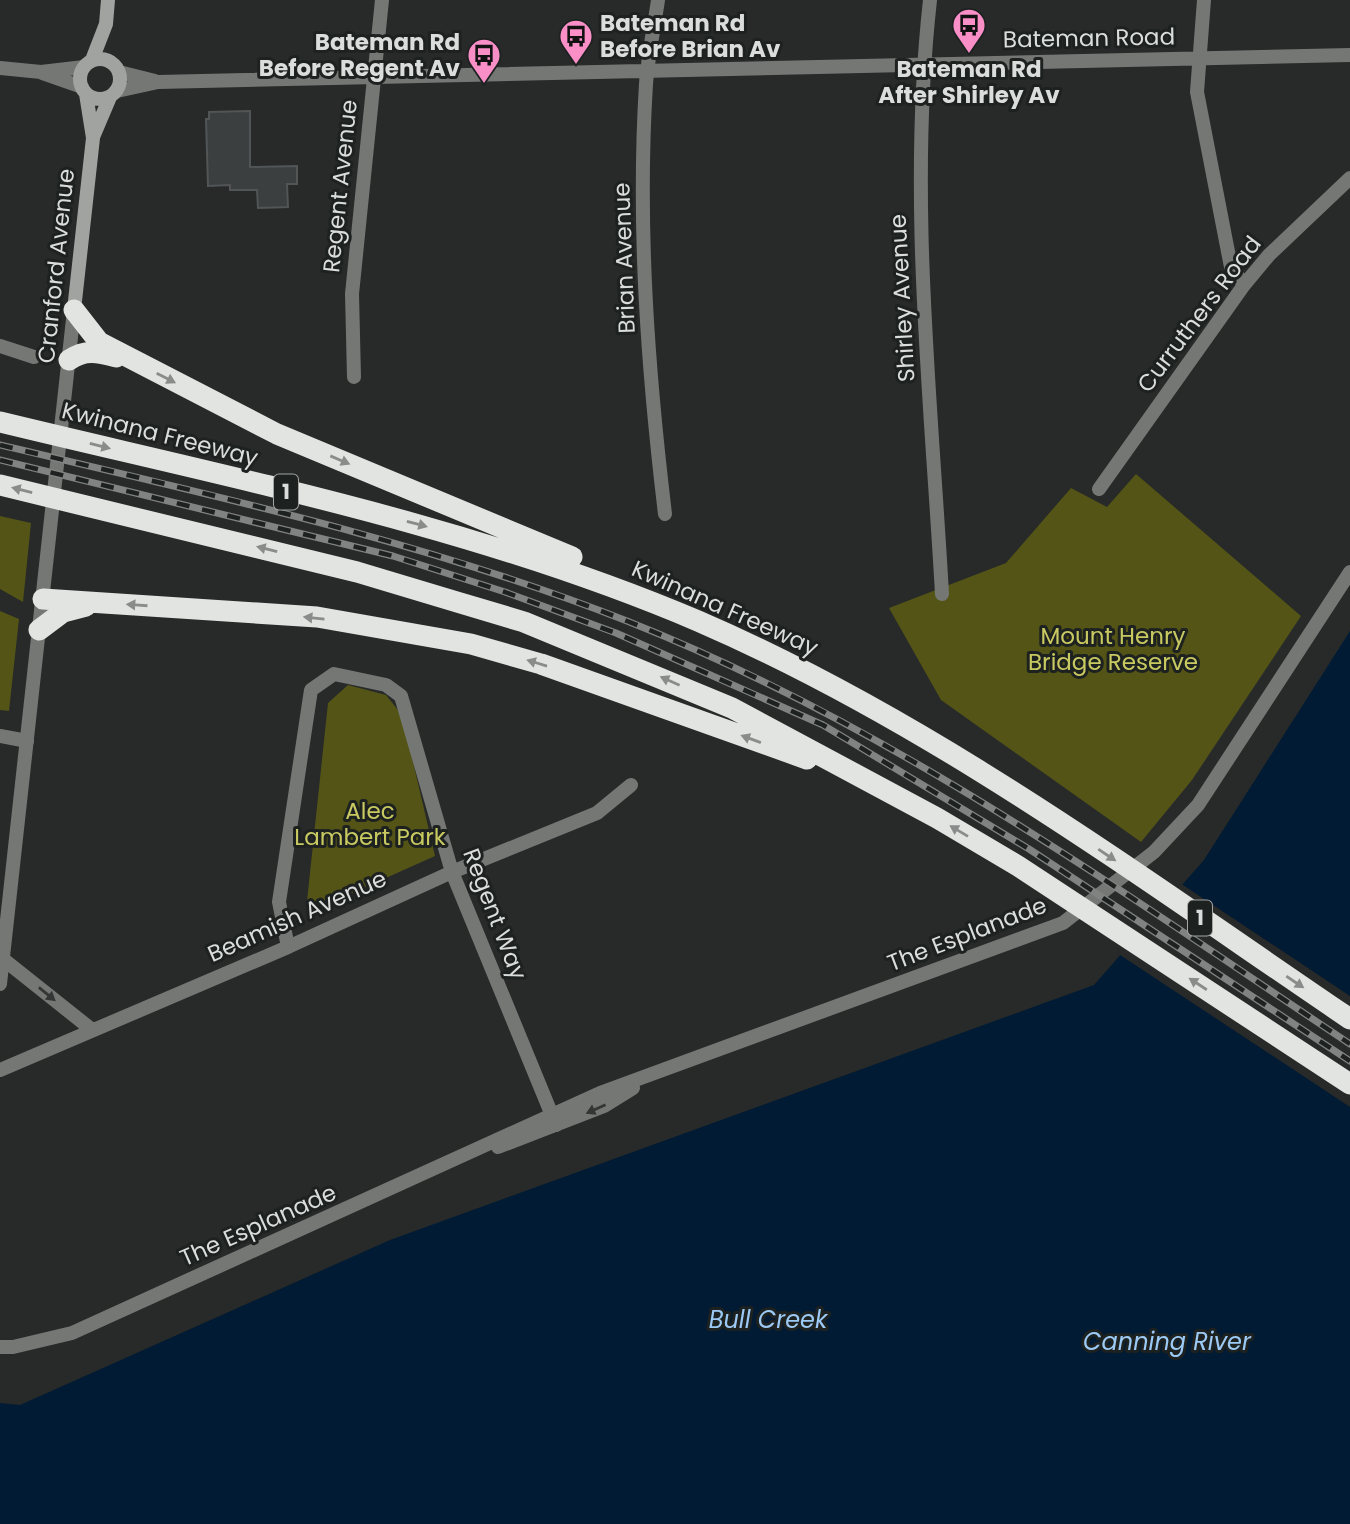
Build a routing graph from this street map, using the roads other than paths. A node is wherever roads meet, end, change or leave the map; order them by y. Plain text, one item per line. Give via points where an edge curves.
1 (108, 0) edge
2 (382, 0) edge
3 (658, 0) edge
4 (930, 0) edge
5 (1204, 0) edge
6 (106, 24) junction
7 (1350, 55) edge
8 (1198, 59) junction
9 (88, 63) junction
10 (922, 64) junction
11 (116, 67) junction
12 (0, 68) edge
13 (648, 71) junction
14 (41, 72) junction
15 (374, 77) junction
16 (158, 82) junction
17 (84, 91) junction
18 (113, 94) junction
19 (93, 138) junction
20 (1350, 177) edge
21 (1244, 285) junction
22 (74, 310) junction
23 (0, 346) edge
24 (34, 357) dead end
25 (130, 360) junction
26 (68, 368) junction
27 (354, 377) dead end
28 (0, 422) edge
29 (0, 485) edge
30 (1099, 489) dead end
31 (665, 514) dead end
32 (1350, 572) edge
33 (942, 594) dead end
34 (43, 599) junction
35 (102, 602) junction
36 (39, 631) junction
37 (0, 736) edge
38 (27, 741) junction
39 (862, 778) junction
40 (631, 785) dead end
41 (1044, 812) junction
42 (452, 872) junction
43 (288, 947) junction
44 (3, 959) junction
45 (0, 984) edge
46 (1350, 1019) edge
47 (91, 1030) junction
48 (0, 1070) edge
49 (1350, 1084) edge
50 (554, 1121) junction
51 (72, 1333) junction
52 (0, 1347) edge
53 (0, 1358) edge

1 - 6 main road, Cranford Avenue
2 - 15 street, Regent Avenue
3 - 13 street, Brian Avenue
4 - 10 street, Shirley Avenue
5 - 8 street
6 - 9 main road, Cranford Avenue
6 - 11 main road, Cranford Avenue
7 - 8 street, Bateman Road
8 - 10 street, Bateman Road
8 - 21 street via 1197,92 1231,267
9 - 11 main road via 106,59
9 - 14 street
9 - 17 main road, Cranford Avenue via 80,77
10 - 13 street, Bateman Road
10 - 33 street, Shirley Avenue via 920,202
11 - 16 street, Bateman Road
11 - 18 main road, Cranford Avenue
12 - 14 street
13 - 15 street, Bateman Road
13 - 31 street, Brian Avenue via 643,204 652,411
14 - 17 street
15 - 16 street, Bateman Road
15 - 27 street, Regent Avenue via 352,294
16 - 18 street, Bateman Road
17 - 18 main road via 97,99
17 - 19 main road, Cranford Avenue
18 - 19 main road, Cranford Avenue
19 - 22 main road, Cranford Avenue
20 - 21 street, Curruthers Road
21 - 30 street, Curruthers Road
22 - 25 highway via 92,336
22 - 26 street, Cranford Avenue
23 - 24 street
25 - 26 highway via 80,352
25 -> 41 highway via 277,434 763,636 867,691
26 - 34 street, Cranford Avenue
28 -> 41 highway, Kwinana Freeway / 1 via 451,533 585,576 808,672
39 -> 29 highway via 732,708 524,622 357,572
32 - 50 street, The Esplanade via 1198,805 1154,852 1063,923 600,1093
34 - 35 highway
34 - 36 street, Cranford Avenue
35 - 36 highway via 63,612
39 -> 35 highway via 541,664 471,644 317,617
36 - 38 street, Cranford Avenue
37 - 38 street
38 - 44 street, Cranford Avenue
49 -> 39 highway via 1018,866
40 - 42 street, Beamish Avenue via 597,813
41 -> 46 highway, Kwinana Freeway / 1
42 - 43 street, Beamish Avenue
42 - 43 street, Regent Way via 401,696 386,685 334,674 311,690 279,902
42 - 50 street, Regent Way
43 - 47 street, Beamish Avenue
44 - 45 street, Cranford Avenue
44 -> 47 street
47 - 48 street, Beamish Avenue
50 - 51 street, The Esplanade
51 - 52 street, The Esplanade
51 - 53 street, The Esplanade via 56,1345

